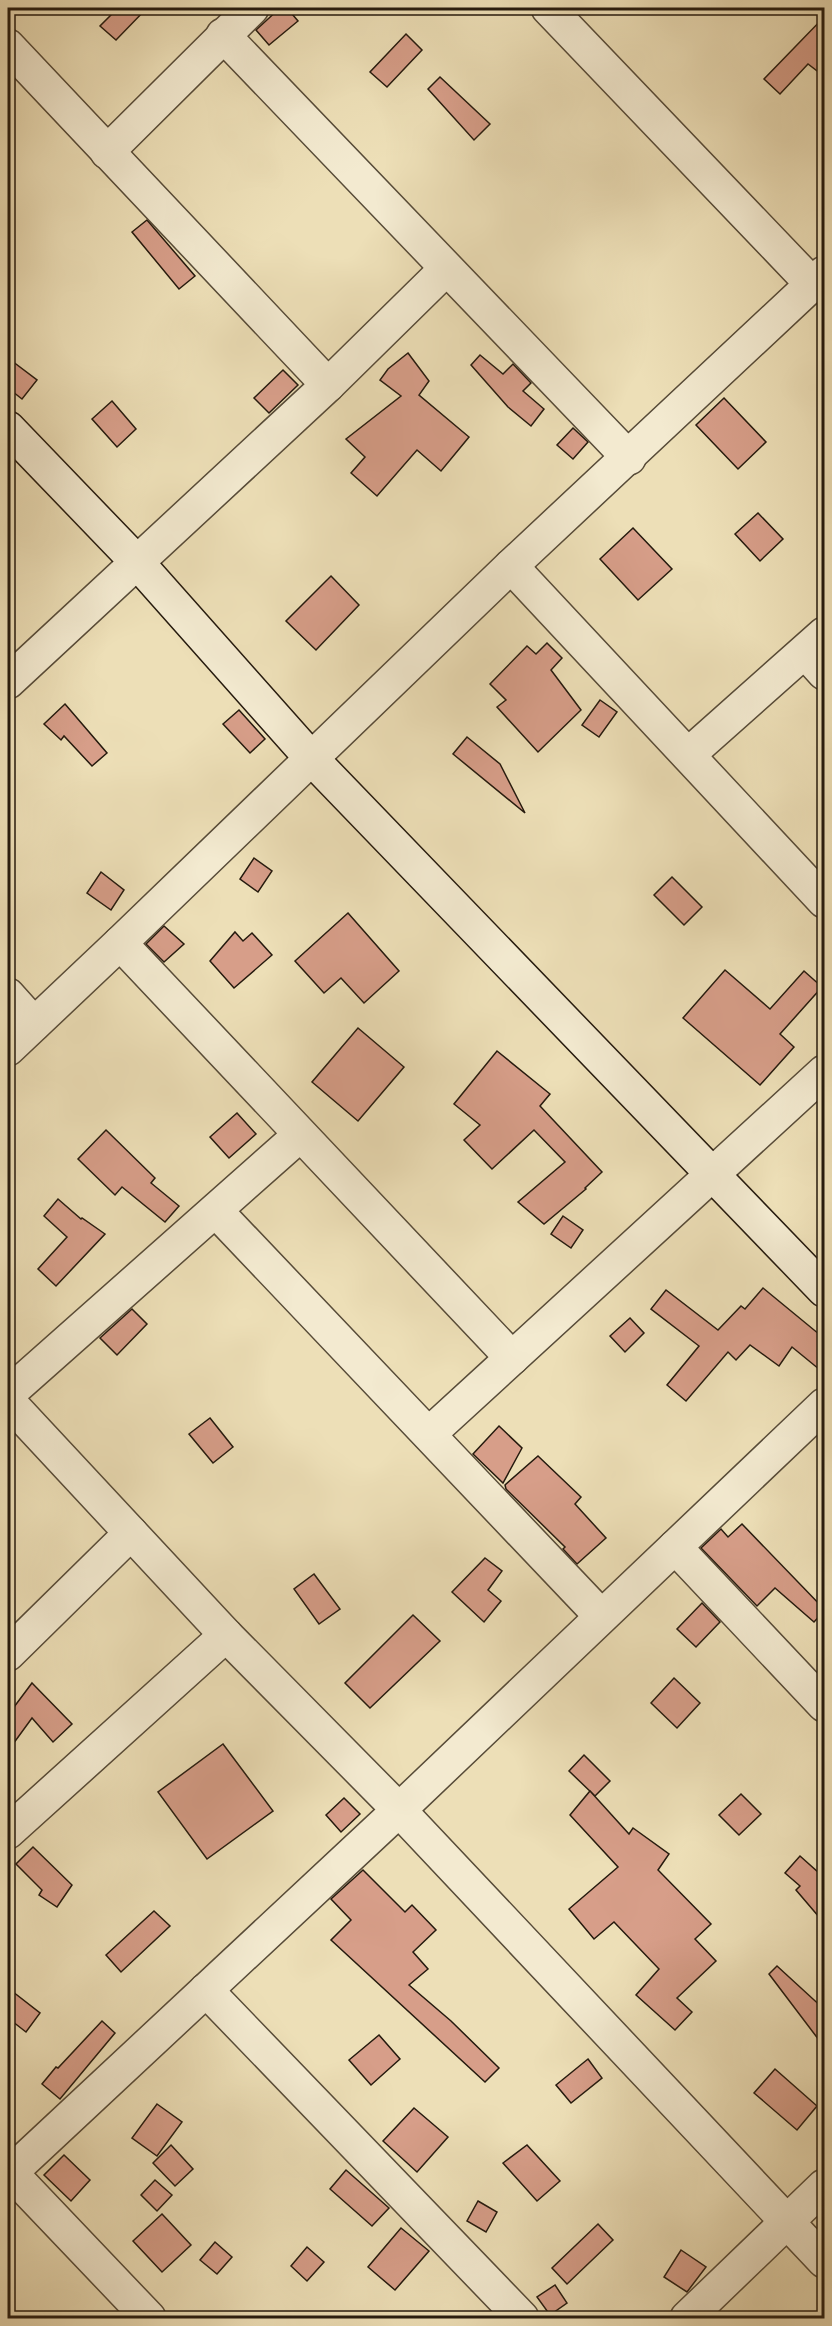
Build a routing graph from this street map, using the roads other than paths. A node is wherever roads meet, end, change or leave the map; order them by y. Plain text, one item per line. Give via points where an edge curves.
1 (252, 8) edge
2 (548, 8) edge
3 (223, 35) junction
4 (8, 46) edge
5 (106, 152) junction
6 (446, 268) junction
7 (819, 279) edge
8 (328, 385) junction
9 (8, 428) edge
10 (630, 458) junction
11 (136, 561) junction
12 (511, 566) junction
13 (818, 653) edge
14 (8, 682) edge
15 (688, 755) junction
16 (311, 758) junction
17 (825, 901) edge
18 (120, 943) junction
19 (8, 995) edge
20 (34, 1024) junction
21 (8, 1049) edge
22 (825, 1072) edge
23 (300, 1135) junction
24 (712, 1174) junction
25 (216, 1210) junction
26 (825, 1290) edge
27 (512, 1358) junction
28 (8, 1394) edge
29 (8, 1401) edge
30 (825, 1405) edge
31 (429, 1434) junction
32 (131, 1533) junction
33 (675, 1547) junction
34 (601, 1616) junction
35 (226, 1635) junction
36 (8, 1654) edge
37 (825, 1705) edge
38 (399, 1810) junction
39 (8, 1832) edge
40 (206, 1990) junction
41 (8, 2172) edge
42 (825, 2186) edge
43 (787, 2222) junction
44 (825, 2261) edge
45 (149, 2319) edge
46 (522, 2319) edge
47 (687, 2319) edge

1 - 3 street
2 - 7 street
3 - 5 street
3 - 6 street
4 - 5 street
5 - 8 street
6 - 8 street
6 - 10 street
7 - 10 street
8 - 11 street
9 - 11 street
10 - 12 street
11 - 14 street
11 - 16 street
12 - 15 street
12 - 16 street
13 - 15 street
15 - 17 street
16 - 18 street
16 - 24 street
18 - 20 street
18 - 23 street
19 - 20 street
20 - 21 street
22 - 24 street
23 - 25 street
23 - 27 street
24 - 26 street
24 - 27 street
25 - 28 street
25 - 31 street
27 - 31 street
29 - 32 street
30 - 33 street
31 - 34 street
32 - 35 street
32 - 36 street
33 - 34 street
33 - 37 street
34 - 38 street
35 - 38 street
35 - 39 street
38 - 40 street
38 - 43 street
40 - 41 street
40 - 46 street
41 - 45 street
42 - 43 street
43 - 44 street
43 - 47 street

